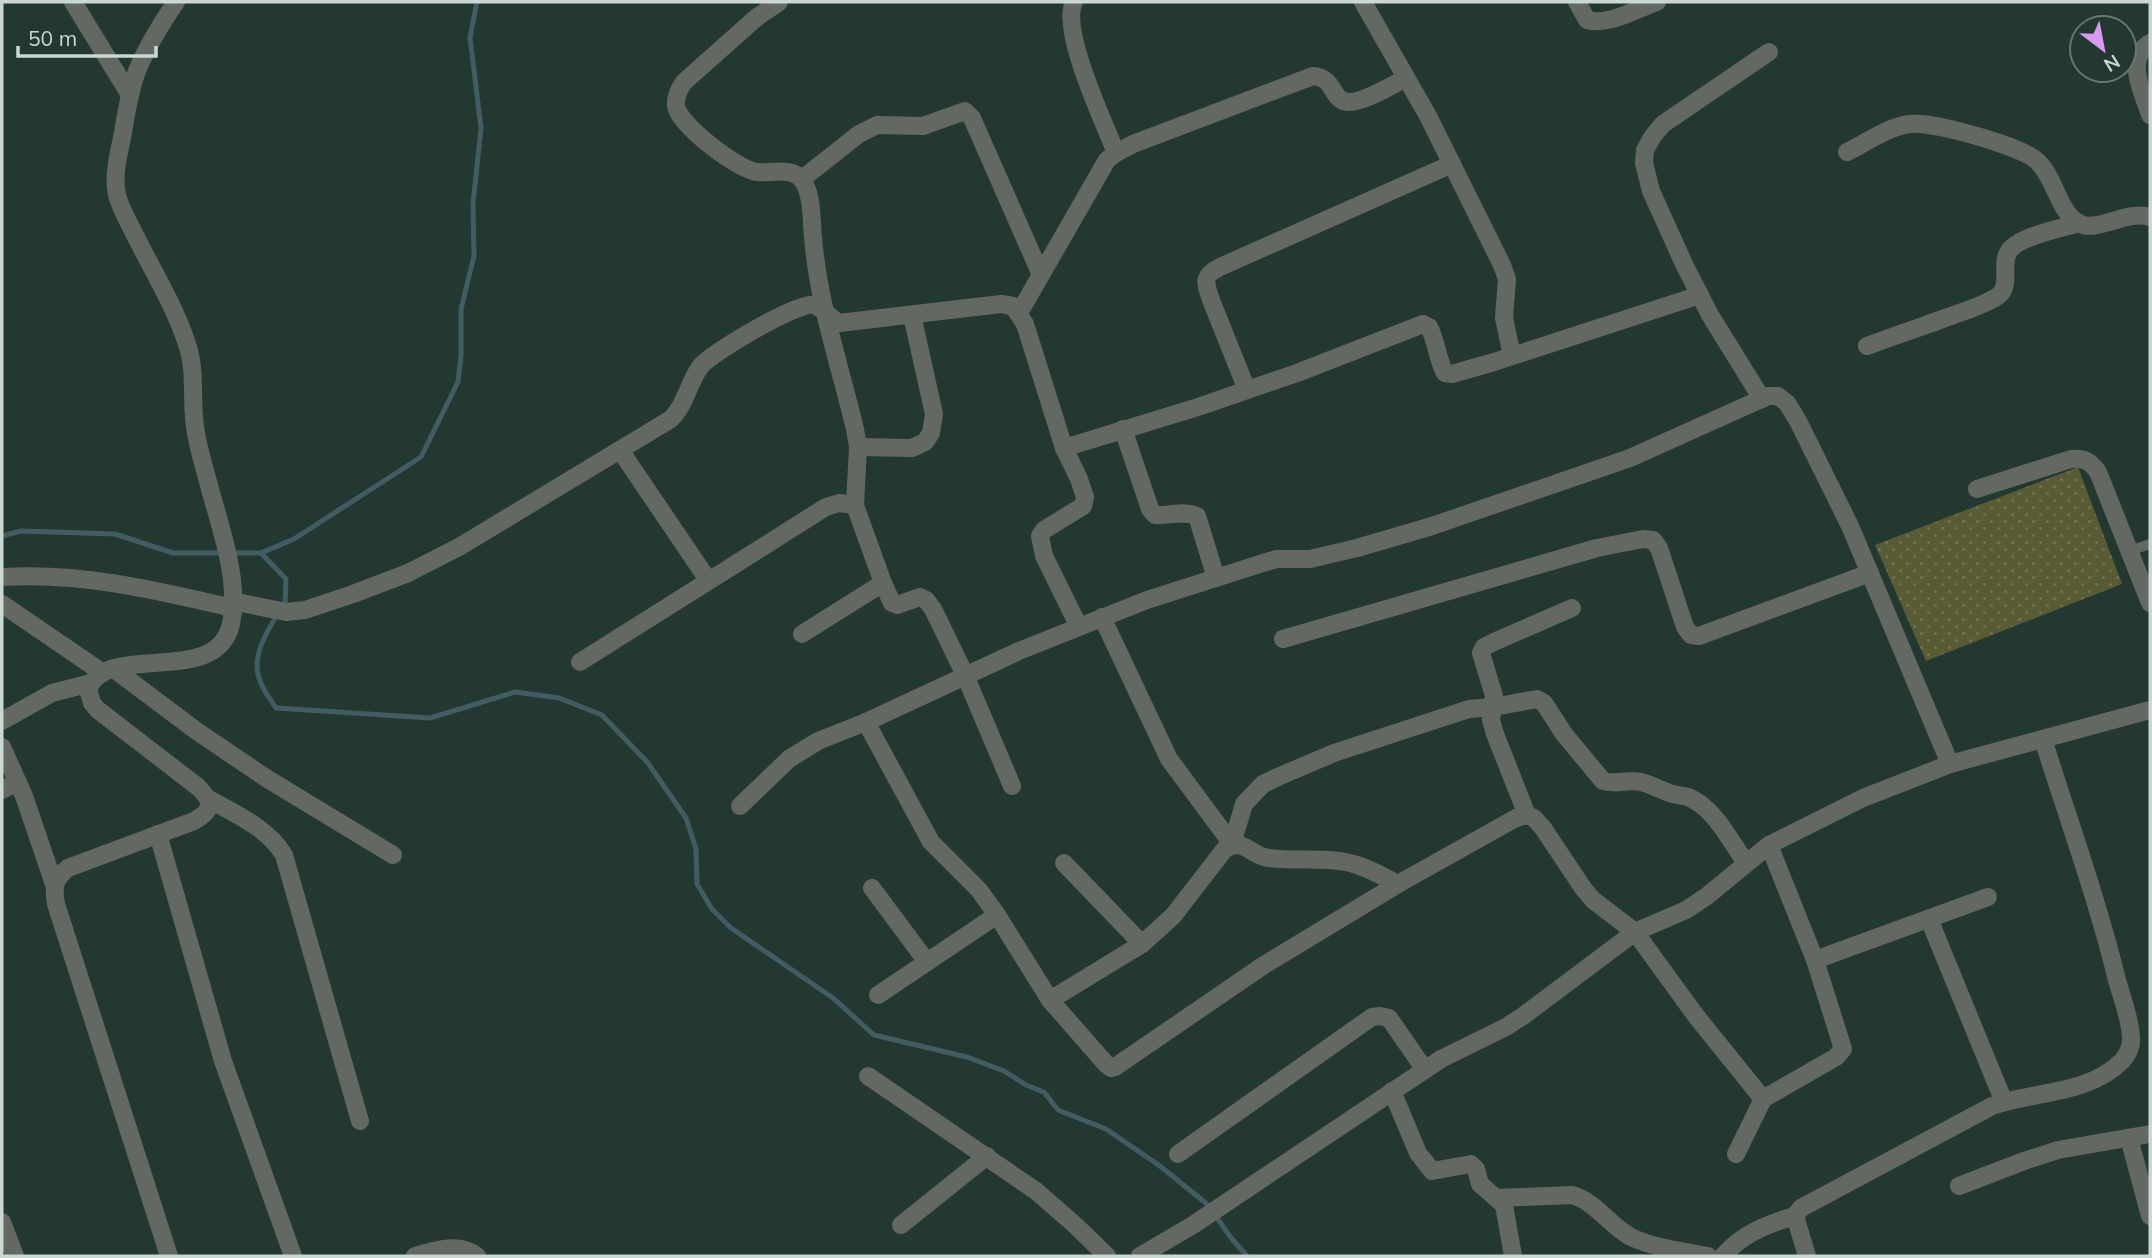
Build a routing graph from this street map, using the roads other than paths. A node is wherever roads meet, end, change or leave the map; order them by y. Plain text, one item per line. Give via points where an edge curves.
1 (73, 2) edge
2 (176, 2) edge
3 (779, 2) edge
4 (1074, 2) edge
5 (1363, 2) edge
6 (1577, 2) edge
7 (1657, 2) edge
8 (2150, 43) edge
9 (1769, 52) dead end
10 (1406, 78) junction
11 (130, 95) junction
12 (2150, 115) edge
13 (1847, 152) dead end
14 (1116, 153) junction
15 (1452, 164) junction
16 (802, 179) junction
17 (2150, 217) edge
18 (2079, 223) junction
19 (1041, 275) junction
20 (1700, 295) junction
21 (1019, 313) junction
22 (826, 314) junction
23 (912, 314) junction
24 (1867, 346) dead end
25 (1512, 356) junction
26 (1247, 390) junction
27 (1762, 399) junction
28 (1123, 429) junction
29 (858, 447) junction
30 (1063, 448) junction
31 (620, 450) junction
32 (1977, 489) dead end
33 (855, 505) junction
34 (2150, 544) edge
35 (2130, 551) junction
36 (1870, 573) junction
37 (2, 577) edge
38 (1216, 578) junction
39 (708, 580) junction
40 (883, 583) junction
41 (2150, 603) edge
42 (2, 604) edge
43 (232, 604) junction
44 (1572, 608) dead end
45 (1102, 617) junction
46 (1079, 627) junction
47 (802, 634) dead end
48 (1283, 639) dead end
49 (580, 662) dead end
50 (102, 675) junction
51 (965, 675) junction
52 (1493, 707) junction
53 (2150, 710) edge
54 (2, 721) edge
55 (866, 722) junction
56 (2043, 739) junction
57 (2, 747) edge
58 (1950, 764) junction
59 (10, 786) edge
60 (1012, 786) dead end
61 (209, 799) junction
62 (740, 806) dead end
63 (1527, 815) junction
64 (158, 834) junction
65 (1232, 844) junction
66 (1769, 845) junction
67 (393, 855) dead end
68 (1064, 863) dead end
69 (1746, 863) junction
70 (54, 884) junction
71 (1398, 884) junction
72 (872, 888) dead end
73 (1988, 897) dead end
74 (997, 915) junction
75 (1929, 919) junction
76 (1635, 932) junction
77 (1142, 944) junction
78 (1815, 960) junction
79 (927, 962) junction
80 (878, 995) dead end
81 (1050, 1000) junction
82 (1425, 1070) junction
83 (868, 1076) dead end
84 (1392, 1091) junction
85 (1763, 1099) junction
86 (2004, 1102) junction
87 (360, 1121) dead end
88 (2150, 1134) edge
89 (2129, 1138) junction
90 (1178, 1154) dead end
91 (1736, 1154) dead end
92 (987, 1156) junction
93 (1959, 1185) dead end
94 (1497, 1198) junction
95 (1795, 1216) junction
96 (2150, 1216) edge
97 (2, 1222) edge
98 (901, 1225) dead end
99 (15, 1256) edge
100 (169, 1256) edge
101 (293, 1256) edge
102 (415, 1256) edge
103 (477, 1256) edge
104 (1107, 1256) edge
105 (1143, 1256) edge
106 (1513, 1256) edge
107 (1707, 1256) edge
108 (1723, 1256) edge
109 (1807, 1256) edge

1 - 11 street
2 - 11 street via 147,50
3 - 16 street via 684,82 676,103 682,118 712,147 744,168 794,173
4 - 14 street via 1070,16 1083,72
5 - 10 street
6 - 7 street via 1593,22
8 - 12 street via 2142,48 2136,67
9 - 20 street via 1663,124 1645,150 1651,191
10 - 14 street via 1348,102 1339,99 1328,80 1313,76
10 - 15 street
11 - 43 street via 116,174 118,196 187,343 196,432 222,535
13 - 18 street via 1909,124 1981,137 2038,161
14 - 19 street via 1107,160
15 - 25 street via 1507,279 1504,318
15 - 26 street via 1206,277
16 - 19 street via 877,125 923,126 965,111
16 - 22 street via 810,204
17 - 18 street via 2134,214 2093,226
18 - 24 street via 2010,249 2000,295
19 - 21 street
20 - 25 street
20 - 27 street
21 - 23 street via 1013,306 1001,304
21 - 30 street
22 - 23 street via 839,323
22 - 29 street
22 - 31 street via 812,304 804,305 721,349 699,368 671,419
23 - 29 street via 934,414 931,433 912,448
25 - 26 street via 1468,371 1445,373 1433,335 1423,324
26 - 28 street
27 - 36 street via 1778,396 1787,403
27 - 38 street via 1630,458 1432,526 1310,559 1277,559
28 - 30 street
28 - 38 street via 1150,509 1155,515 1188,512 1197,516
29 - 33 street
30 - 46 street via 1079,479 1083,506 1040,536
31 - 39 street
31 - 43 street via 408,573 305,610 286,612
32 - 35 street via 2071,459 2090,461
33 - 39 street via 826,507
33 - 40 street
34 - 35 lane
35 - 41 street
36 - 48 street via 1699,636 1691,635 1659,548 1653,540 1643,539 1597,548
36 - 58 street
37 - 43 street via 93,579
38 - 45 street
39 - 49 street
40 - 47 street
40 - 51 street via 894,605 916,598 926,600
42 - 50 street
43 - 50 street via 226,637 207,654
44 - 52 street via 1484,647 1480,653
45 - 46 street
45 - 65 street via 1169,759
46 - 51 street
50 - 54 street via 52,693
50 - 61 street via 88,689 98,710
50 - 67 street
51 - 55 street
51 - 60 street
52 - 63 street via 1495,734
52 - 65 street via 1469,709 1334,753 1263,784 1244,804
52 - 69 street via 1537,699 1544,703 1603,780 1634,780 1700,803
53 - 56 street
55 - 62 street via 801,750
55 - 74 street via 931,842
56 - 58 street
56 - 86 street via 2110,952 2131,1037 2129,1052 2120,1063 2082,1085
57 - 59 street
58 - 66 street via 1863,798
59 - 70 street
61 - 64 street via 205,815
61 - 87 street via 262,831 284,856
63 - 71 street
63 - 76 street via 1543,828 1593,900
64 - 70 street via 68,868
64 - 101 street via 223,1061
65 - 71 street via 1265,858 1358,865
65 - 77 street via 1173,916
66 - 69 street
66 - 78 street
68 - 77 street
69 - 76 street via 1686,910
70 - 100 street via 56,904
71 - 81 street via 1264,965 1115,1067 1106,1064
72 - 79 street
73 - 75 street
74 - 79 street
74 - 81 street
75 - 78 street
75 - 86 street
76 - 82 street via 1523,1016
76 - 85 street
77 - 81 street
78 - 85 street via 1843,1049
79 - 80 street
82 - 84 street
82 - 90 street via 1389,1018 1372,1017
83 - 92 street
84 - 94 street via 1423,1162 1432,1171 1471,1164 1480,1184
84 - 105 street
85 - 91 street
86 - 95 street via 1817,1199
88 - 89 street
89 - 93 street via 2058,1150
89 - 96 street
92 - 98 street
92 - 104 street via 1036,1191
94 - 106 street via 1507,1214
94 - 107 street via 1572,1195 1644,1242
95 - 108 street via 1750,1233
95 - 109 street
97 - 99 street
102 - 103 street via 451,1248

